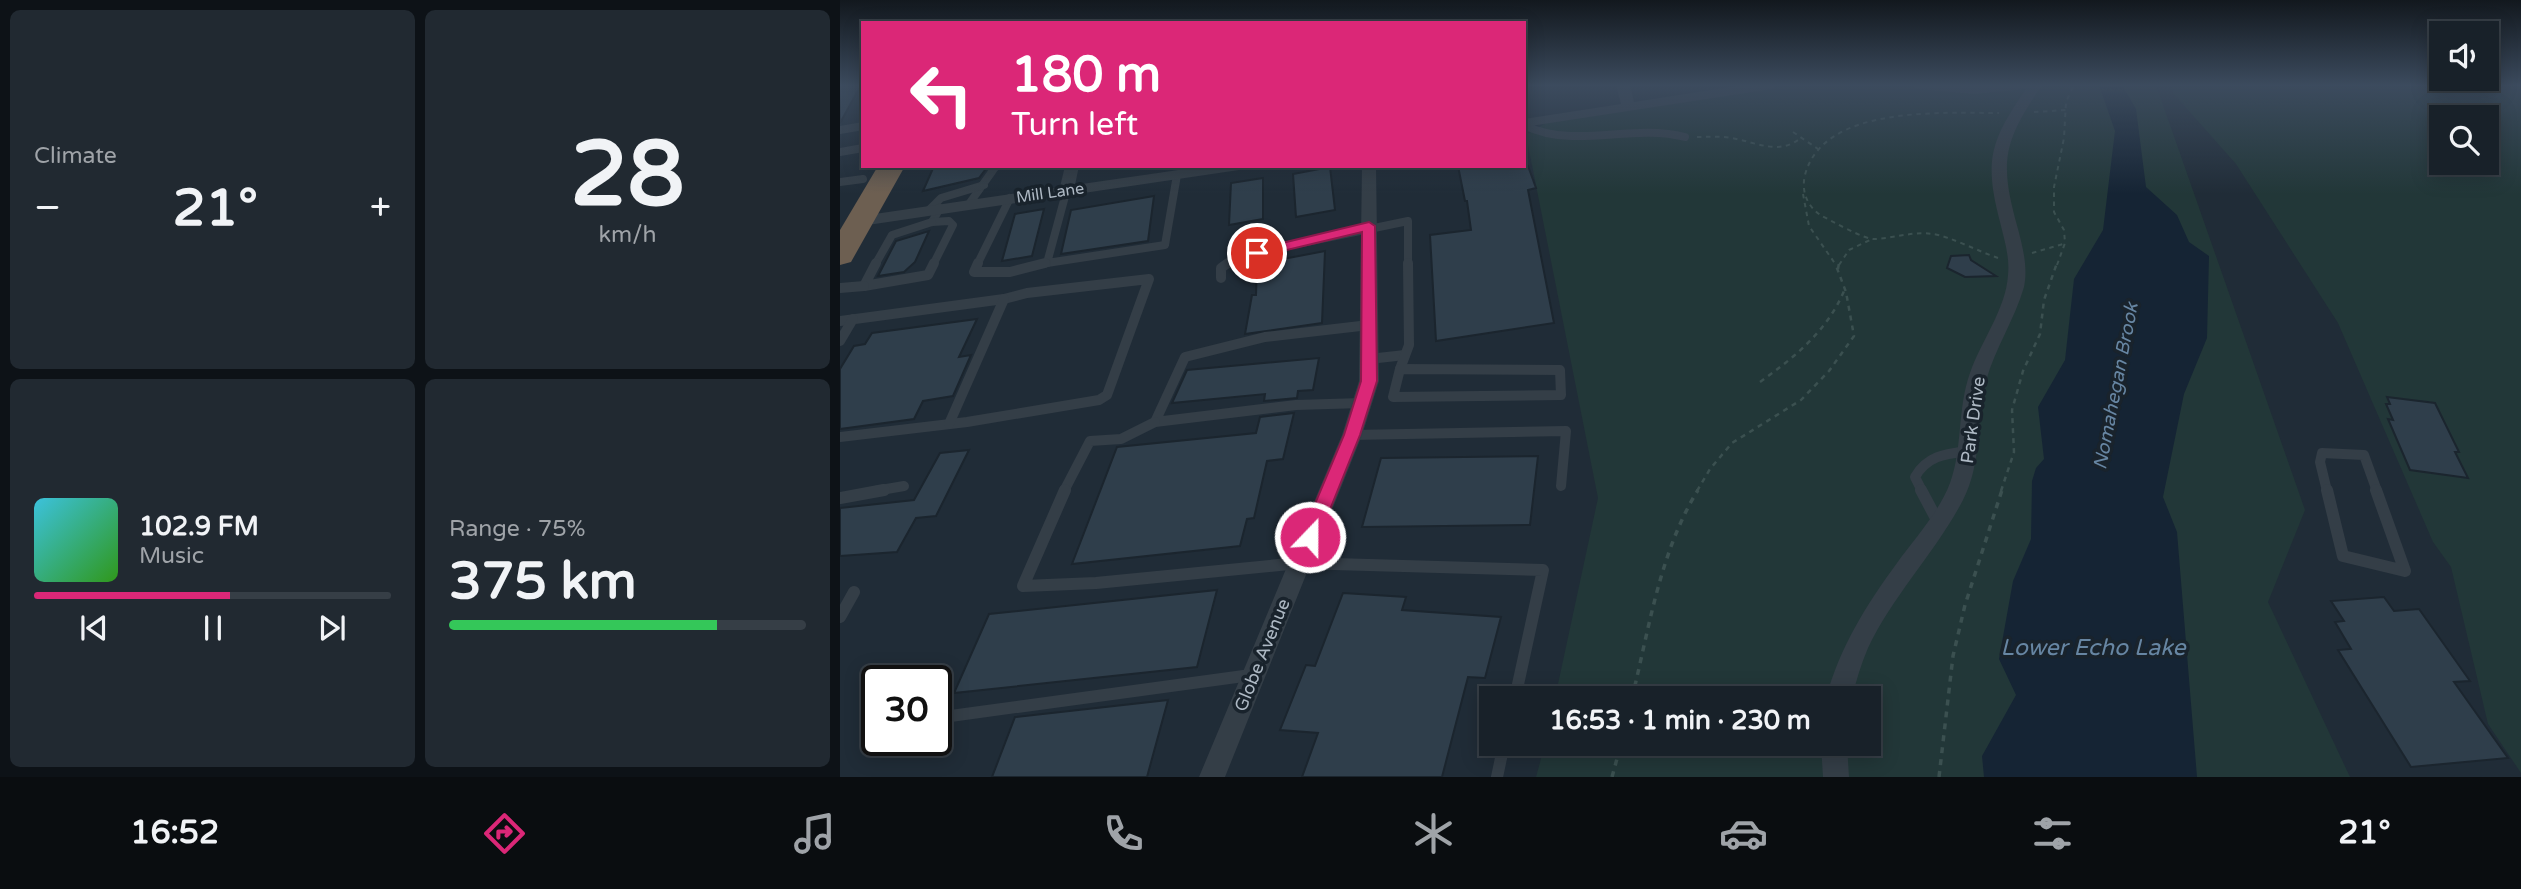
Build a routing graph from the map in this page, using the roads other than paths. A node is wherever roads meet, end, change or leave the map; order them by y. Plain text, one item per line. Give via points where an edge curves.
1 (1553, 121) edge
2 (2012, 121) edge
3 (1526, 125) edge
4 (861, 126) edge
5 (840, 130) edge
6 (1566, 135) junction
7 (1685, 137) road end
8 (861, 148) edge
9 (840, 152) edge
10 (890, 168) edge
11 (995, 168) edge
12 (1072, 168) edge
13 (1225, 168) edge
14 (1369, 168) edge
15 (1177, 175) junction
16 (858, 176) edge
17 (984, 185) junction
18 (1068, 189) junction
19 (1010, 198) junction
20 (970, 204) junction
21 (934, 214) junction
22 (851, 219) edge
23 (1369, 226) junction
24 (840, 255) edge
25 (1047, 263) junction
26 (1221, 278) dead end
27 (864, 286) junction
28 (840, 288) edge
29 (1004, 299) junction
30 (853, 319) junction
31 (840, 321) edge
32 (1369, 325) junction
33 (840, 341) edge
34 (1405, 355) junction
35 (1369, 359) junction
36 (1400, 369) junction
37 (1363, 403) junction
38 (1155, 422) junction
39 (949, 424) junction
40 (1352, 435) junction
41 (840, 437) edge
42 (1968, 451) junction
43 (2364, 455) joint
44 (904, 486) dead end
45 (1561, 486) dead end
46 (840, 498) edge
47 (1938, 522) junction
48 (1299, 563) junction
49 (854, 592) dead end
50 (840, 617) edge
51 (1254, 675) junction
52 (1518, 686) edge
53 (1843, 686) edge
54 (952, 716) edge
55 (1501, 756) edge
56 (1835, 756) edge
57 (1212, 777) edge
58 (1497, 777) edge
59 (1836, 777) edge

1 - 6 lane
2 - 42 street, Park Drive via 1996,168 2017,257 2015,289 1975,385
3 - 6 lane
4 - 5 lane
6 - 7 lane via 1595,137 1646,130
8 - 9 lane
10 - 22 highway
11 - 17 lane
12 - 18 street
13 - 15 street, Mill Lane
14 - 23 street, Globe Avenue
15 - 18 street, Mill Lane
15 - 25 lane via 1165,245
16 - 22 highway
17 - 20 lane
17 - 21 lane via 942,198
18 - 19 street, Mill Lane
18 - 25 lane
19 - 20 street, Mill Lane
19 - 25 lane via 974,272 1010,272
20 - 21 street, Mill Lane
21 - 22 street, Mill Lane
21 - 27 lane via 892,235
21 - 27 lane via 953,225 931,273
22 - 24 highway
23 - 26 lane via 1229,262 1221,268
23 - 32 street, Globe Avenue
23 - 34 lane via 1408,221 1409,345
27 - 28 lane
29 - 30 lane
29 - 39 lane
29 - 39 lane via 1149,279 1108,395
30 - 31 lane
30 - 33 lane
32 - 35 street, Globe Avenue
32 - 38 lane via 1265,337 1185,357
34 - 35 lane
34 - 36 lane
35 - 37 street, Globe Avenue
36 - 36 lane via 1393,397 1561,395 1560,370
37 - 38 lane via 1296,405
37 - 40 street, Globe Avenue
38 - 48 lane via 1121,439 1090,441 1023,586
39 - 41 lane
40 - 45 lane via 1566,431
40 - 48 street, Globe Avenue
42 - 47 street, Park Drive via 1960,484
42 - 47 lane via 1937,455 1921,464 1915,477
43 - 43 lane via 2329,452 2319,456 2343,556 2405,571
44 - 46 lane
47 - 53 street, Park Drive via 1873,612 1856,644
48 - 51 street, Globe Avenue
48 - 52 lane via 1544,570
49 - 50 lane
51 - 54 lane
51 - 57 street, Globe Avenue
55 - 58 lane
56 - 59 street

